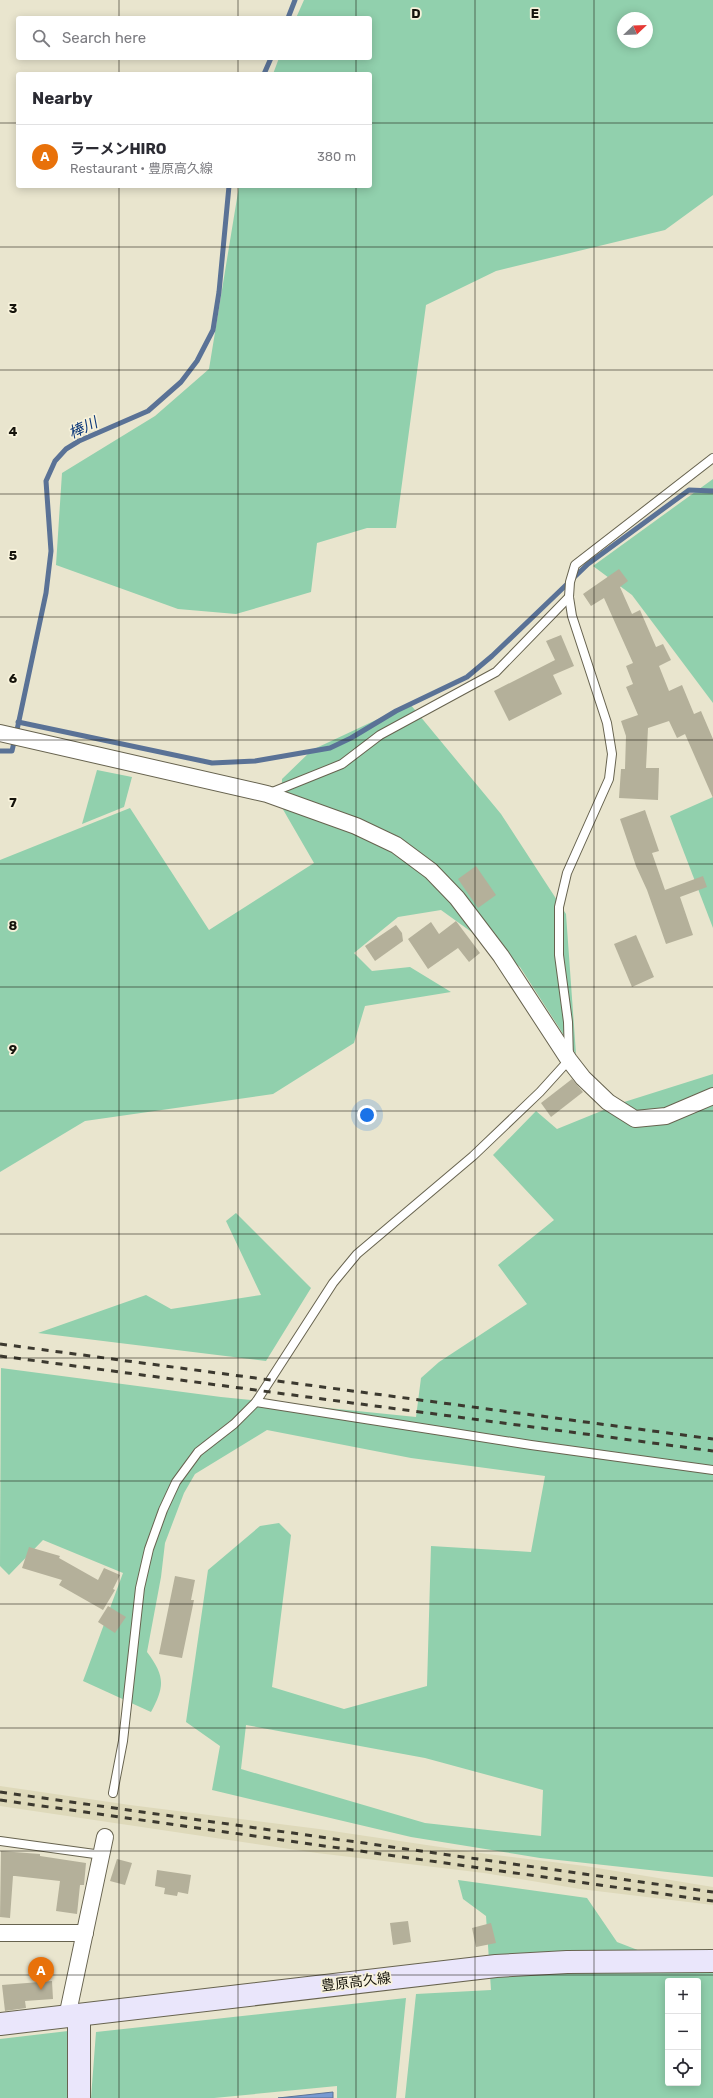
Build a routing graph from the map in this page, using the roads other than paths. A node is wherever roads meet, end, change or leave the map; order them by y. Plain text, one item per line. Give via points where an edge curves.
1 (713, 458) edge
2 (569, 597) junction
3 (0, 733) edge
4 (267, 794) junction
5 (569, 1060) junction
6 (713, 1096) edge
7 (256, 1402) junction
8 (713, 1470) edge
9 (113, 1794) dead end
10 (105, 1837) dead end
11 (0, 1841) edge
12 (102, 1855) junction
13 (0, 1933) edge
14 (85, 1933) junction
15 (713, 1961) edge
16 (73, 2016) junction
17 (0, 2024) edge
18 (79, 2098) edge

1 - 2 lane via 575,565
2 - 4 lane via 496,672 380,736 342,764
2 - 5 lane via 572,616 607,723 612,754 609,779 567,873 559,907 559,955 568,1022
3 - 4 street
4 - 5 street via 356,826 396,845 431,870 457,898 501,956
5 - 6 street via 608,1102 636,1119 666,1116
5 - 7 lane via 540,1092 473,1156 357,1254 333,1283
7 - 8 lane via 531,1445
7 - 9 lane via 234,1424 198,1452 176,1482 163,1510 149,1549 140,1588 126,1718
10 - 12 street
11 - 12 lane
12 - 14 street
13 - 14 street
14 - 16 street
15 - 16 main road, 豊原高久線 via 567,1962 496,1966
16 - 17 main road, 豊原高久線
16 - 18 main road

